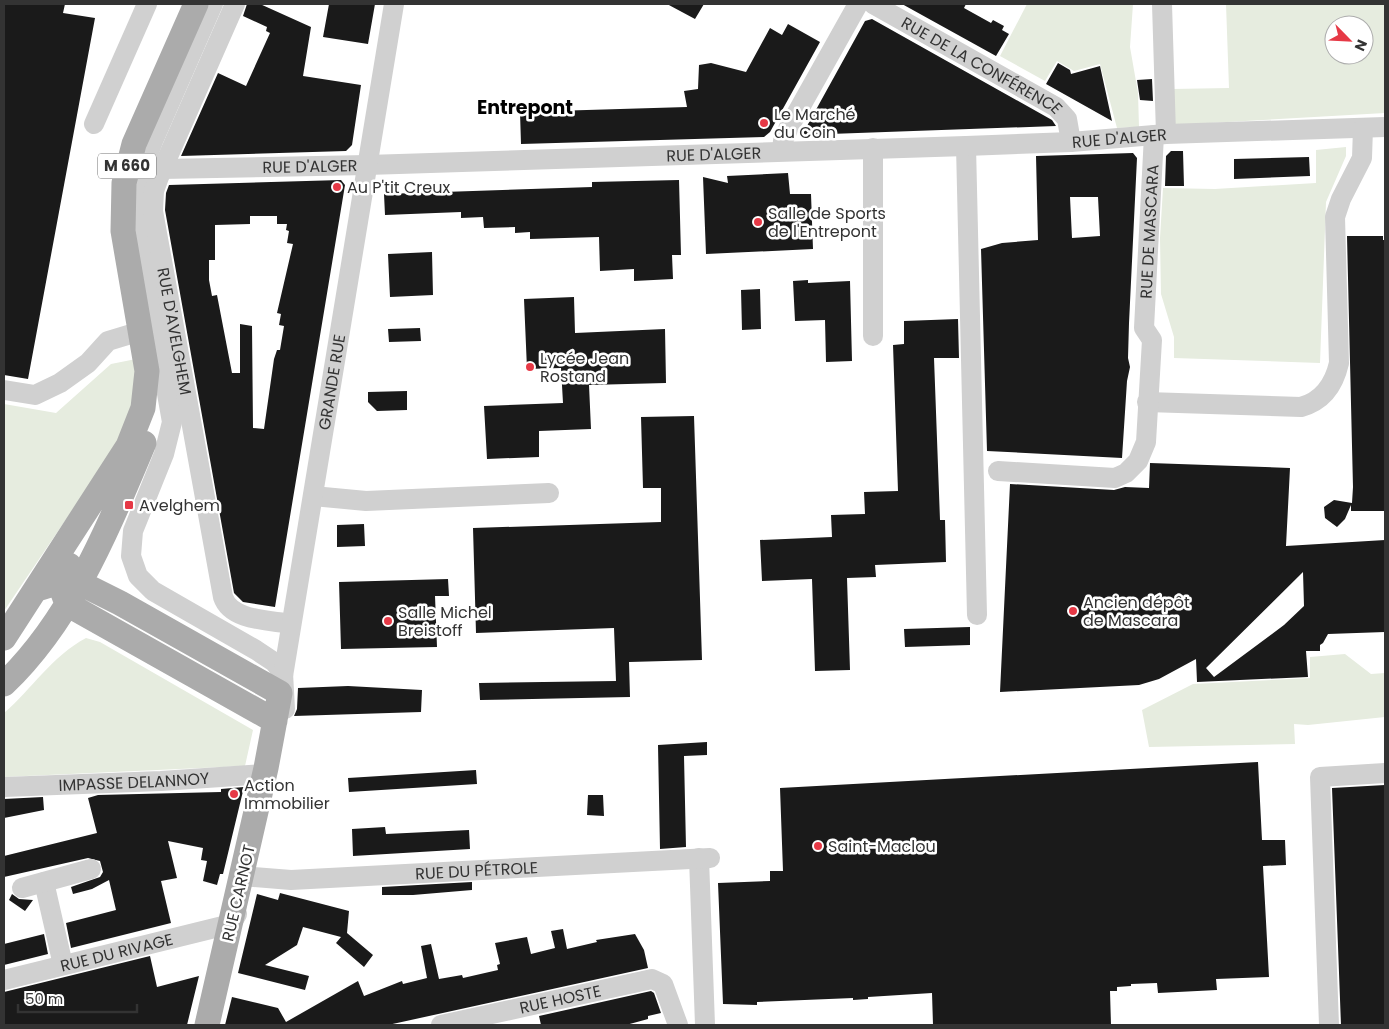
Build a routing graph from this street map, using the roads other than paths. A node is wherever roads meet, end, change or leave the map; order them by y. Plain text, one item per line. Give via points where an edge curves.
1 (147, 4) edge
2 (196, 4) edge
3 (213, 4) edge
4 (235, 4) edge
5 (394, 4) edge
6 (858, 4) edge
7 (872, 4) edge
8 (1162, 4) edge
9 (94, 124) dead end
10 (1385, 127) edge
11 (1363, 128) junction
12 (1160, 134) junction
13 (1071, 142) junction
14 (966, 146) junction
15 (873, 148) junction
16 (782, 151) junction
17 (367, 165) junction
18 (162, 169) junction
19 (142, 336) junction
20 (873, 336) dead end
21 (147, 386) junction
22 (4, 390) edge
23 (1148, 402) junction
24 (998, 471) dead end
25 (549, 494) dead end
26 (313, 496) junction
27 (37, 589) junction
28 (70, 589) junction
29 (978, 614) dead end
30 (291, 624) junction
31 (4, 638) edge
32 (282, 683) junction
33 (4, 684) edge
34 (275, 722) junction
35 (266, 767) junction
36 (1385, 773) edge
37 (4, 787) edge
38 (91, 869) dead end
39 (246, 877) junction
40 (44, 882) junction
41 (22, 888) dead end
42 (231, 924) junction
43 (63, 965) junction
44 (4, 980) edge
45 (207, 1025) edge
46 (441, 1025) edge
47 (678, 1025) edge
48 (705, 1025) edge
49 (1329, 1025) edge

1 - 9 street
2 - 19 main road, M 660 via 134,144 124,183 123,231
3 - 32 street via 166,108 142,173 138,228 172,422 164,454 133,531 131,556 138,576 153,591 256,650
4 - 18 street, RUE D'AVELGHEM
5 - 17 street, GRANDE RUE
6 - 16 street via 788,128
7 - 13 street, RUE DE LA CONFÉRENCE via 1056,106 1067,119
8 - 12 street, RUE DE MASCARA
10 - 11 street, RUE D'ALGER
11 - 12 street, RUE D'ALGER
11 - 23 street via 1362,158 1335,218 1339,363 1329,388 1313,403 1301,407
12 - 13 street, RUE D'ALGER
12 - 23 street, RUE DE MASCARA via 1144,328 1152,340
13 - 14 street, RUE D'ALGER
14 - 15 street, RUE D'ALGER
14 - 29 street
15 - 16 street, RUE D'ALGER
15 - 20 street
16 - 17 street, RUE D'ALGER
17 - 18 street, RUE D'ALGER
17 - 26 street, GRANDE RUE
18 - 30 street, RUE D'AVELGHEM via 154,191 154,219 223,597 228,607 240,614
19 - 21 main road, M 660
19 - 22 street via 108,341 88,363 60,383 35,395
19 - 28 main road, M 660 via 153,388 151,423 136,461
21 - 27 main road, M 660 via 143,408 128,446
21 - 28 main road via 138,439 70,562
23 - 24 street via 1146,442 1138,461 1126,473 1115,478
25 - 26 street via 366,501
26 - 30 street, GRANDE RUE
27 - 28 main road
27 - 31 main road
28 - 32 main road
28 - 33 main road via 35,651
28 - 34 main road
30 - 32 street, GRANDE RUE
32 - 34 main road, GRANDE RUE
32 - 39 street via 286,703 277,764 264,827
34 - 35 main road, GRANDE RUE
35 - 37 street, IMPASSE DELANNOY via 161,781
35 - 39 main road, RUE CARNOT
36 - 49 street via 1320,776
38 - 40 street
39 - 42 main road, RUE CARNOT
39 - 48 street, RUE DU PÉTROLE via 291,880 704,858
40 - 41 street
40 - 43 street
42 - 43 street, RUE DU RIVAGE
42 - 45 main road, RUE CARNOT
43 - 44 street, RUE DU RIVAGE
46 - 47 street, RUE HOSTE via 652,979 663,984

